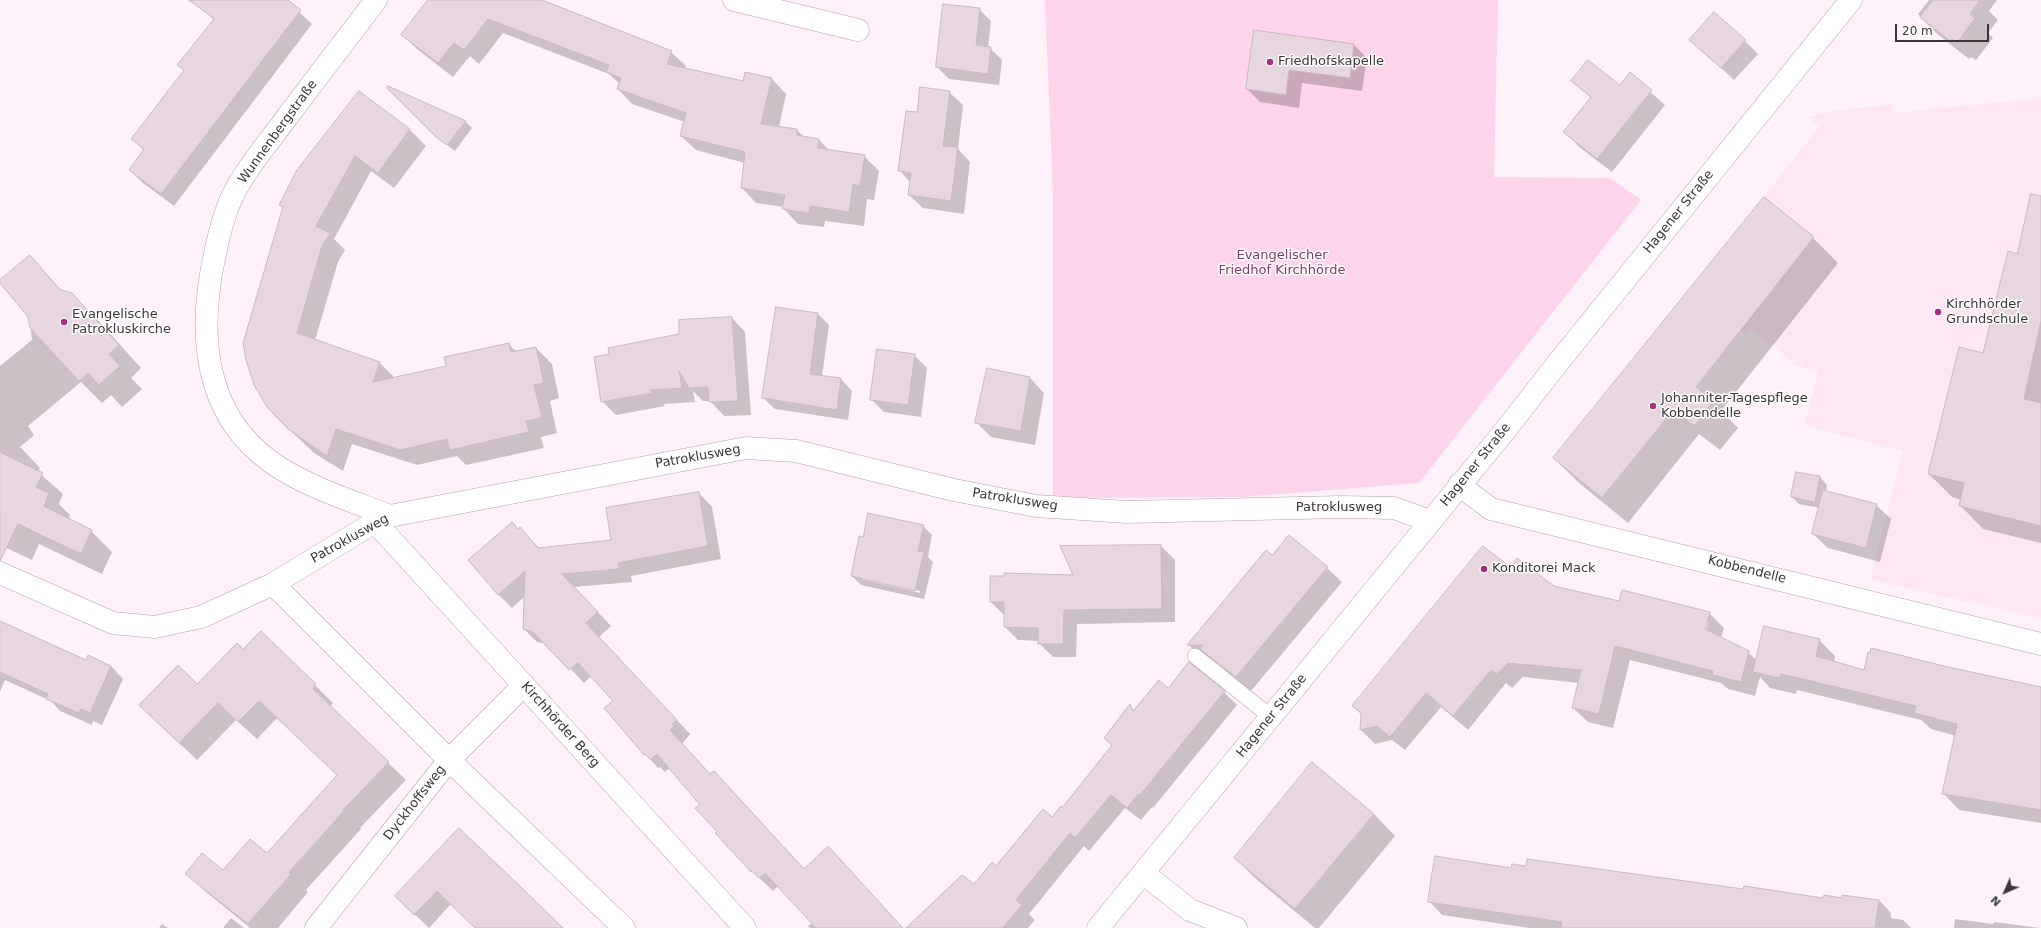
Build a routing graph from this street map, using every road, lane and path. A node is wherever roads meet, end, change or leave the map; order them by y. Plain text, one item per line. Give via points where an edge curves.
1 (376, 0) edge
2 (734, 0) edge
3 (1851, 0) edge
4 (858, 30) dead end
5 (1459, 485) junction
6 (382, 519) junction
7 (1430, 522) junction
8 (0, 573) edge
9 (272, 584) junction
10 (2040, 640) edge
11 (1195, 656) dead end
12 (524, 685) junction
13 (1271, 717) junction
14 (449, 760) junction
15 (1143, 873) junction
16 (316, 928) edge
17 (624, 928) edge
18 (745, 928) edge
19 (1098, 928) edge
20 (1236, 928) edge

1 - 6 street, Wunnenbergstraße via 256,158 235,191 218,238 208,286 205,332 210,372 225,410 248,441 271,462 304,482
2 - 4 street
3 - 5 street, Hagener Straße
5 - 7 street, Hagener Straße
5 - 10 street, Kobbendelle via 1491,509
6 - 7 street, Patroklusweg via 746,448 796,451 954,490 1036,506 1127,512 1394,508
6 - 9 street, Patroklusweg
6 - 12 street, Kirchhörder Berg
7 - 13 street, Hagener Straße
8 - 9 street, Patroklusweg via 114,623 156,627 201,617
9 - 14 street
11 - 13 lane
12 - 14 street, Dyckhoffsweg
12 - 18 street, Kirchhörder Berg
13 - 15 street, Hagener Straße
14 - 16 street, Dyckhoffsweg
14 - 17 street
15 - 19 street, Hagener Straße
15 - 20 street via 1190,910

